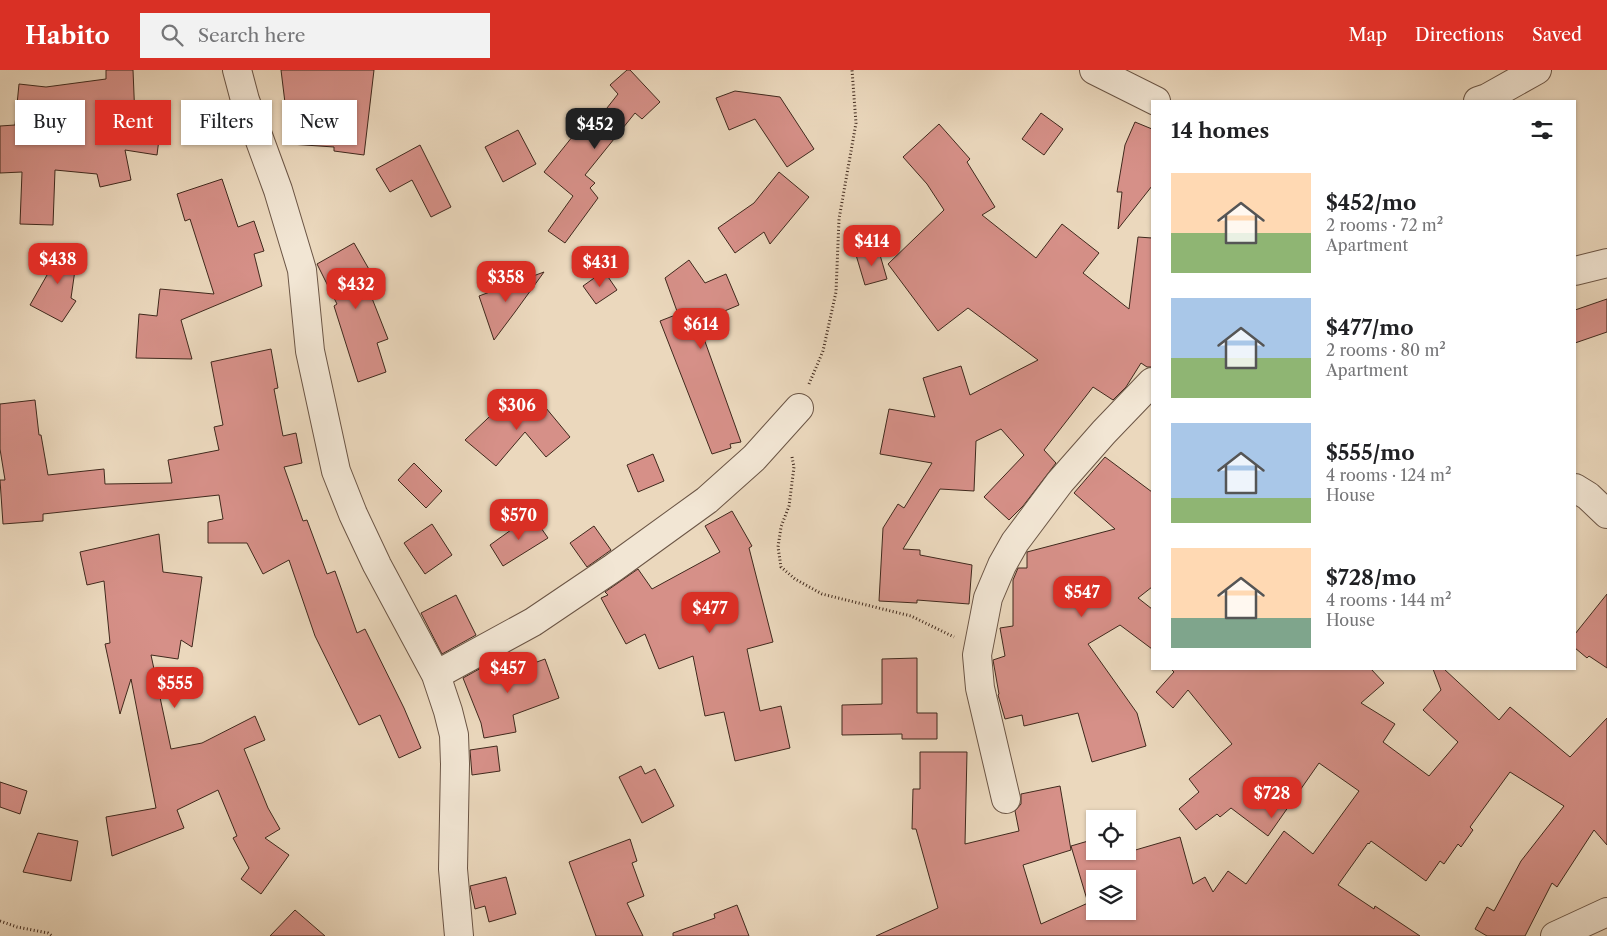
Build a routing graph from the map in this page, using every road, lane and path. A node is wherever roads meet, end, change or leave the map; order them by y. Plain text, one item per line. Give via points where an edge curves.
1 (237, 70) edge
2 (852, 70) edge
3 (1094, 70) edge
4 (1537, 70) edge
5 (1154, 100) edge
6 (1481, 100) edge
7 (1607, 264) edge
8 (1576, 271) edge
9 (1151, 383) edge
10 (799, 408) joint
11 (792, 451) dead end
12 (1576, 489) edge
13 (1607, 514) edge
14 (977, 655) junction
15 (436, 675) junction
16 (1006, 799) dead end
17 (1607, 912) edge
18 (0, 921) edge
19 (52, 936) edge
20 (459, 936) edge
21 (1555, 936) edge

1 - 15 street via 244,100 278,190 302,270 310,351 336,471 373,556
2 - 10 path via 856,122 839,219 836,292 823,352
3 - 5 street
4 - 6 street
7 - 8 street
9 - 14 street via 1060,482 1015,542 988,598
10 - 15 street via 754,458 707,500 533,622
11 - 14 path via 794,467 790,506 781,527 778,547 781,567 822,594 911,616 950,634
12 - 13 street
14 - 16 street via 980,688
15 - 20 street via 454,735 453,869
17 - 21 street
18 - 19 path

